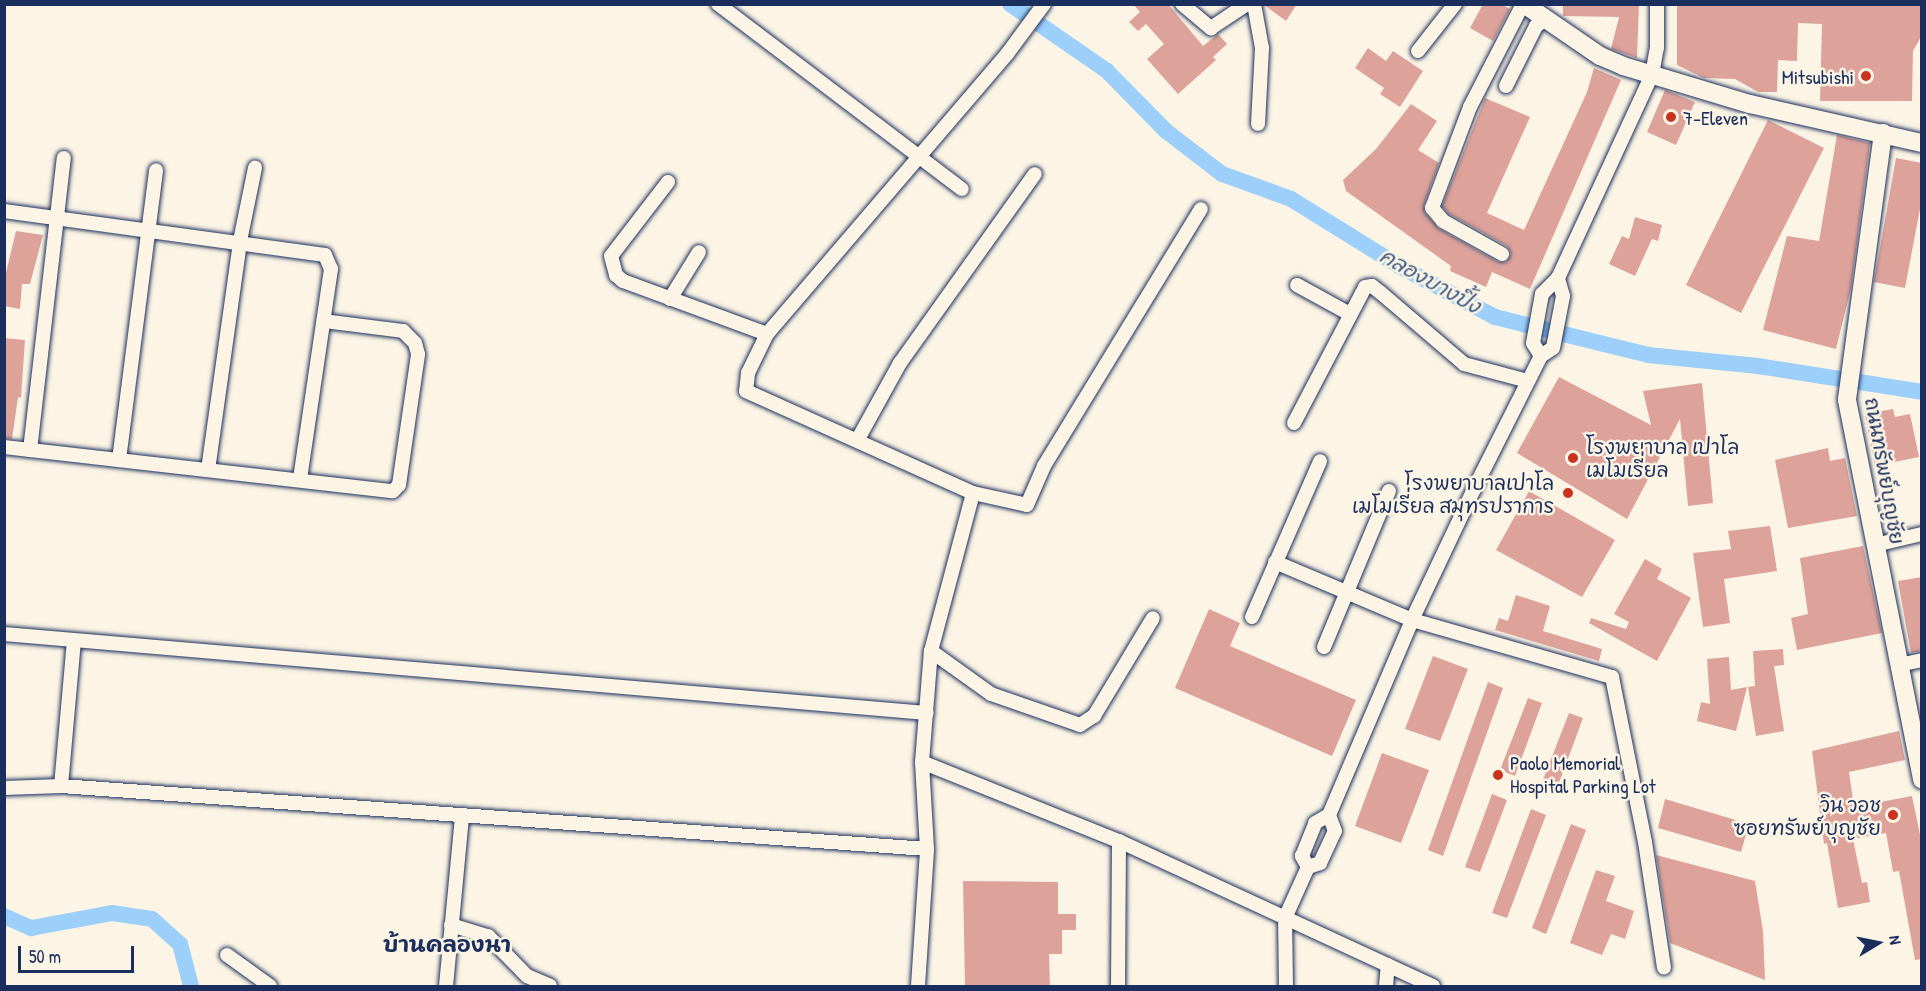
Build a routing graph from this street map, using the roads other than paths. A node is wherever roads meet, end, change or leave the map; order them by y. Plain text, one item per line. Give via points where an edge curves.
1 (718, 4) edge
2 (1044, 4) edge
3 (1182, 4) edge
4 (1247, 4) edge
5 (1254, 4) edge
6 (1455, 4) edge
7 (1523, 4) edge
8 (1657, 4) edge
9 (1543, 21) junction
10 (1418, 51) dead end
11 (1652, 75) junction
12 (1506, 86) dead end
13 (1258, 124) dead end
14 (1883, 133) junction
15 (1922, 143) edge
16 (919, 157) junction
17 (64, 158) dead end
18 (255, 168) dead end
19 (156, 170) dead end
20 (1035, 174) dead end
21 (668, 182) dead end
22 (962, 189) dead end
23 (1201, 208) dead end
24 (4, 211) edge
25 (59, 218) junction
26 (149, 231) junction
27 (240, 240) junction
28 (699, 252) dead end
29 (1502, 254) dead end
30 (1558, 278) junction
31 (1297, 285) dead end
32 (670, 299) junction
33 (1348, 313) junction
34 (324, 321) junction
35 (767, 334) junction
36 (1547, 352) junction
37 (1528, 381) junction
38 (1294, 423) dead end
39 (858, 439) junction
40 (4, 447) edge
41 (30, 450) junction
42 (119, 460) junction
43 (1320, 461) dead end
44 (208, 470) junction
45 (300, 480) junction
46 (1389, 491) dead end
47 (973, 493) junction
48 (1922, 534) edge
49 (1875, 545) junction
50 (1275, 562) junction
51 (1347, 592) junction
52 (1252, 617) dead end
53 (1153, 618) dead end
54 (1412, 620) junction
55 (4, 634) edge
56 (74, 641) junction
57 (1324, 647) dead end
58 (931, 651) junction
59 (1922, 660) edge
60 (1899, 665) junction
61 (927, 713) junction
62 (922, 762) junction
63 (1922, 780) edge
64 (61, 786) junction
65 (10, 788) edge
66 (1329, 815) junction
67 (462, 818) junction
68 (1119, 842) junction
69 (927, 849) junction
70 (1308, 867) junction
71 (1285, 918) junction
72 (451, 925) junction
73 (226, 954) dead end
74 (1388, 964) junction
75 (1664, 968) dead end
76 (270, 987) edge
77 (446, 987) edge
78 (550, 987) edge
79 (918, 987) edge
80 (1118, 987) edge
81 (1286, 987) edge
82 (1386, 987) edge
83 (1433, 987) edge

1 - 16 street
2 - 16 street
3 - 4 street via 1211,28
5 - 13 street via 1263,48
6 - 10 street
7 - 9 street
7 - 29 street via 1470,107 1432,208 1443,220
8 - 11 street via 1657,48
9 - 11 street via 1600,56
9 - 12 street via 1536,26
11 - 14 street via 1750,104
11 - 30 street
14 - 15 street
14 - 49 street, ถนนทรัพย์บุญชัย via 1847,400
16 - 22 street
16 - 35 street
17 - 25 street
18 - 27 street
19 - 26 street
20 - 39 street via 900,363
21 - 32 street via 611,256 611,266 623,281
23 - 47 street via 1044,466 1032,502 1021,506
24 - 25 street
25 - 26 street
25 - 41 street
26 - 27 street
26 - 42 street
27 - 34 street via 325,255 331,269
27 - 44 street
28 - 32 street
30 - 36 street via 1563,296
30 - 36 street via 1542,294 1533,343
31 - 33 street
32 - 35 street
33 - 37 street via 1365,287 1372,286 1464,364
33 - 38 street
34 - 45 street
34 - 45 street via 403,330 415,343 418,354 399,485 388,492
35 - 39 street via 748,373 746,391
36 - 37 street
37 - 54 street
39 - 47 street
40 - 41 street
41 - 42 street
42 - 44 street
43 - 50 street
44 - 45 street
46 - 51 street
47 - 58 street
48 - 49 street
49 - 60 street, ถนนทรัพย์บุญชัย
50 - 51 street
50 - 52 street
51 - 54 street
51 - 57 street
53 - 58 street via 1094,716 1080,724 991,694
54 - 66 street
54 - 75 street via 1612,677 1645,842
55 - 56 street
56 - 61 street
56 - 64 street
58 - 61 street
59 - 60 street
60 - 63 street, ถนนทรัพย์บุญชัย
61 - 62 street
62 - 68 street
62 - 69 street
64 - 65 street
64 - 67 street
66 - 70 street via 1315,824 1302,856
66 - 70 street via 1335,831 1320,862
67 - 69 street
67 - 72 street
68 - 71 street
68 - 80 street
69 - 79 street
70 - 71 street
71 - 74 street
71 - 81 street
72 - 77 street
72 - 78 street via 488,936 527,976
73 - 76 street
74 - 82 street
74 - 83 street

